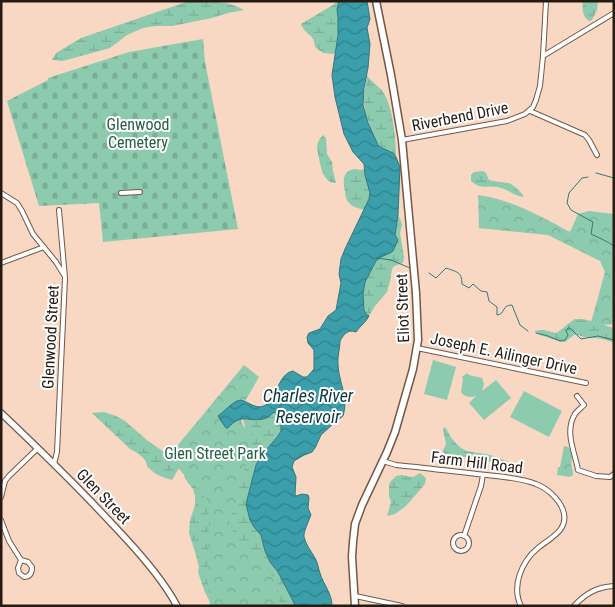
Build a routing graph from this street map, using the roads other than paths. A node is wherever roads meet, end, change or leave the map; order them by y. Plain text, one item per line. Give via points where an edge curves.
1 (376, 1) edge
2 (546, 1) edge
3 (614, 13) edge
4 (542, 56) junction
5 (530, 111) junction
6 (402, 140) junction
7 (597, 155) dead end
8 (121, 192) dead end
9 (140, 192) dead end
10 (1, 193) edge
11 (59, 210) dead end
12 (44, 247) junction
13 (1, 263) edge
14 (65, 278) junction
15 (418, 348) junction
16 (586, 383) dead end
17 (578, 396) dead end
18 (1, 413) edge
19 (38, 448) junction
20 (383, 461) junction
21 (54, 464) junction
22 (614, 474) edge
23 (483, 475) junction
24 (1, 497) edge
25 (1, 520) edge
26 (464, 536) junction
27 (21, 560) junction
28 (614, 586) edge
29 (355, 596) junction
30 (177, 606) edge
31 (355, 606) edge
32 (402, 606) edge
33 (521, 606) edge
34 (574, 606) edge

1 - 6 main road, Eliot Street
2 - 4 street, Riverbend Drive
3 - 4 street
4 - 5 street, Riverbend Drive via 540,86
5 - 6 street, Riverbend Drive via 518,118
5 - 7 street via 585,135
6 - 15 main road, Eliot Street
8 - 9 street
10 - 12 street via 17,203 33,234
11 - 14 street, Glenwood Street
12 - 13 street
12 - 14 street
14 - 21 street, Glenwood Street
15 - 16 street, Joseph E. Ailinger Drive
15 - 20 main road, Eliot Street via 404,402
17 - 22 street via 584,405 575,414 570,442 578,470 603,477
18 - 19 street, Glen Street
19 - 21 street, Glen Street
19 - 24 street via 9,476
20 - 23 street, Farm Hill Road
20 - 29 main road, Eliot Street via 354,530
21 - 30 street, Glen Street via 131,544
23 - 26 street
23 - 33 street, Farm Hill Road via 535,483 551,494 563,510 560,530 534,552 520,574 517,591
25 - 27 street
26 - 26 street via 468,547 458,551 453,542 458,536
27 - 27 street via 19,573 27,577 32,567
28 - 34 street via 600,587
29 - 31 main road, Eliot Street
29 - 32 street

